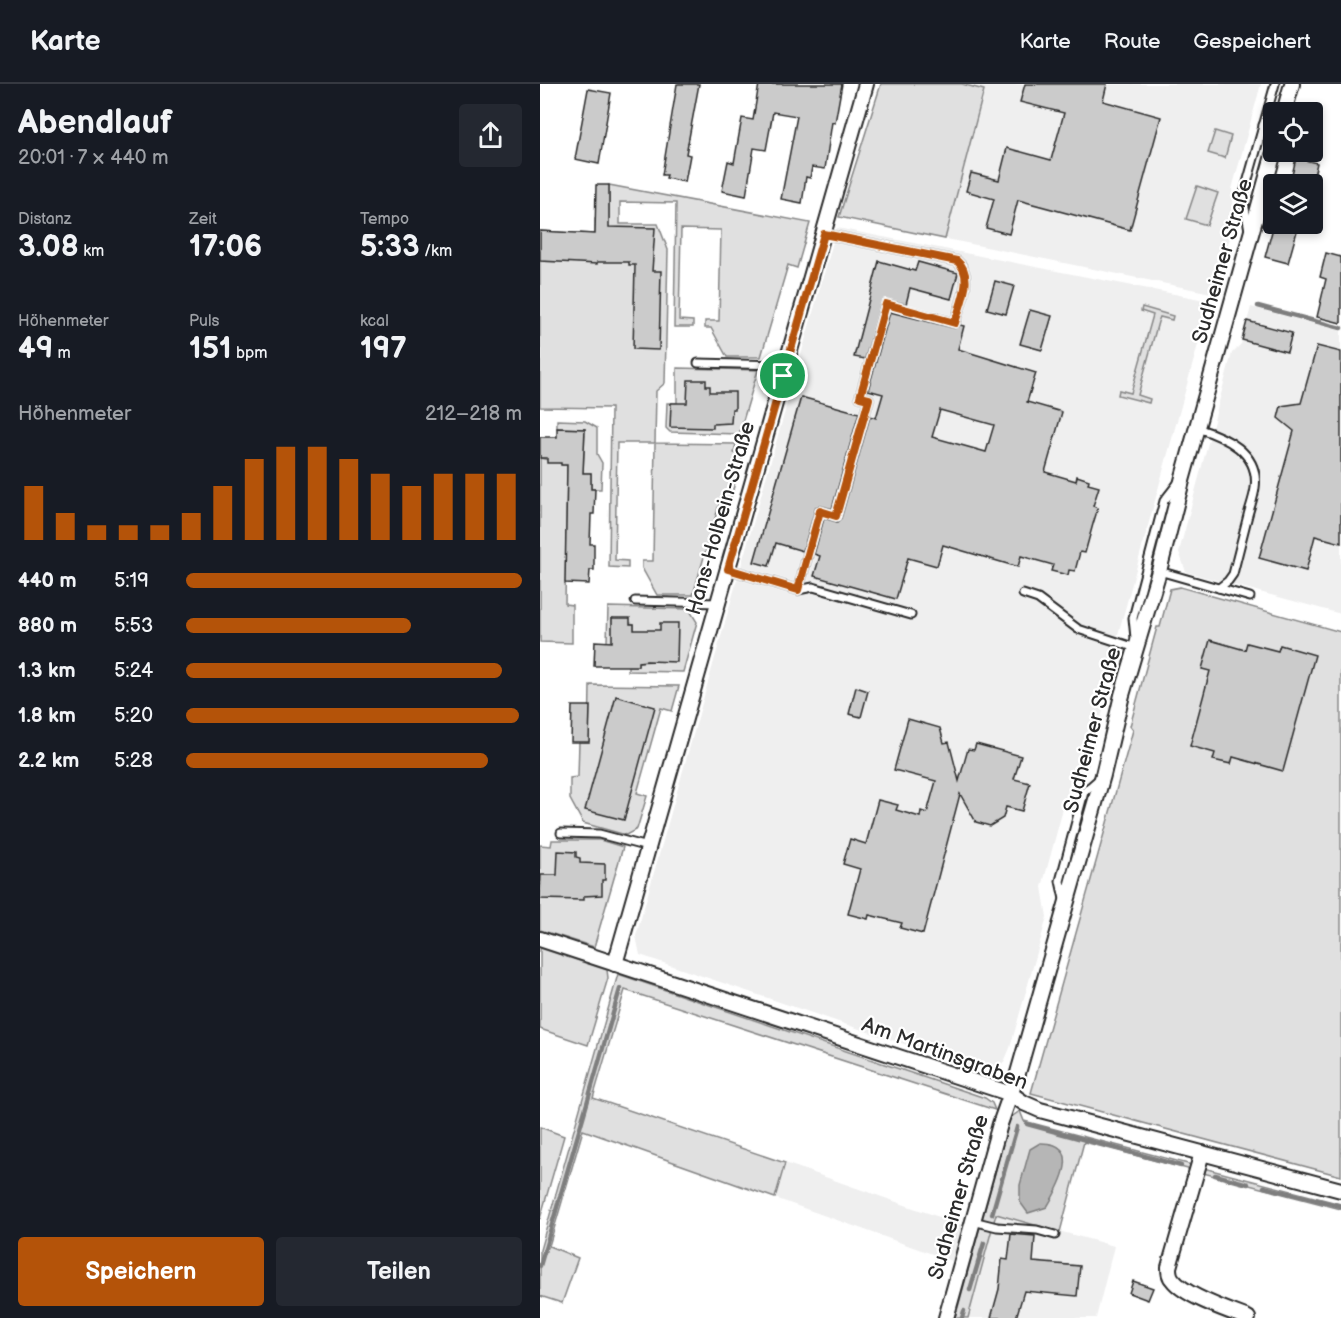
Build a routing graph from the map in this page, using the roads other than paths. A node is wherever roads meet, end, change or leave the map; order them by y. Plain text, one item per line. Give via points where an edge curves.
1 (866, 84) edge
2 (1275, 84) edge
3 (1292, 84) edge
4 (1270, 102) edge
5 (1287, 102) edge
6 (1263, 125) edge
7 (1271, 162) edge
8 (824, 234) junction
9 (1251, 237) junction
10 (698, 363) dead end
11 (786, 365) junction
12 (1197, 428) junction
13 (1183, 477) junction
14 (728, 569) junction
15 (1159, 571) junction
16 (1219, 588) junction
17 (798, 590) junction
18 (1023, 594) dead end
19 (1250, 597) dead end
20 (635, 601) dead end
21 (718, 603) junction
22 (911, 615) dead end
23 (1136, 648) junction
24 (561, 833) dead end
25 (648, 847) junction
26 (540, 939) edge
27 (615, 964) junction
28 (1011, 1094) junction
29 (1202, 1153) junction
30 (1341, 1190) edge
31 (973, 1221) junction
32 (1055, 1235) dead end
33 (946, 1318) edge
34 (1248, 1318) edge

1 - 8 street, Hans-Holbein-Straße
2 - 4 lane
3 - 5 street
6 - 9 lane via 1243,197
7 - 9 street, Sudheimer Straße
8 - 11 street, Hans-Holbein-Straße
8 - 17 lane via 957,261 967,277 955,323 886,304 860,397 869,399 836,516 820,511
9 - 12 street, Sudheimer Straße
10 - 11 lane
11 - 14 street, Hans-Holbein-Straße
12 - 13 street, Sudheimer Straße
12 - 16 lane via 1238,446 1254,472 1255,489 1233,574
13 - 15 street, Sudheimer Straße
13 - 23 lane via 1164,501 1132,618
14 - 17 lane
14 - 21 street, Hans-Holbein-Straße
15 - 16 lane
15 - 23 street, Sudheimer Straße
16 - 19 lane
17 - 22 lane via 813,587
18 - 23 lane via 1038,599 1078,629
20 - 21 lane
21 - 25 street, Hans-Holbein-Straße
23 - 28 street, Sudheimer Straße
24 - 25 lane via 599,834
25 - 27 street, Hans-Holbein-Straße
26 - 27 street, Am Martinsgraben
27 - 28 street, Am Martinsgraben
28 - 29 street, Am Martinsgraben via 1040,1110
28 - 31 street, Sudheimer Straße
29 - 30 street, Am Martinsgraben
29 - 34 street via 1169,1275 1195,1296
31 - 32 lane
31 - 33 street, Sudheimer Straße

